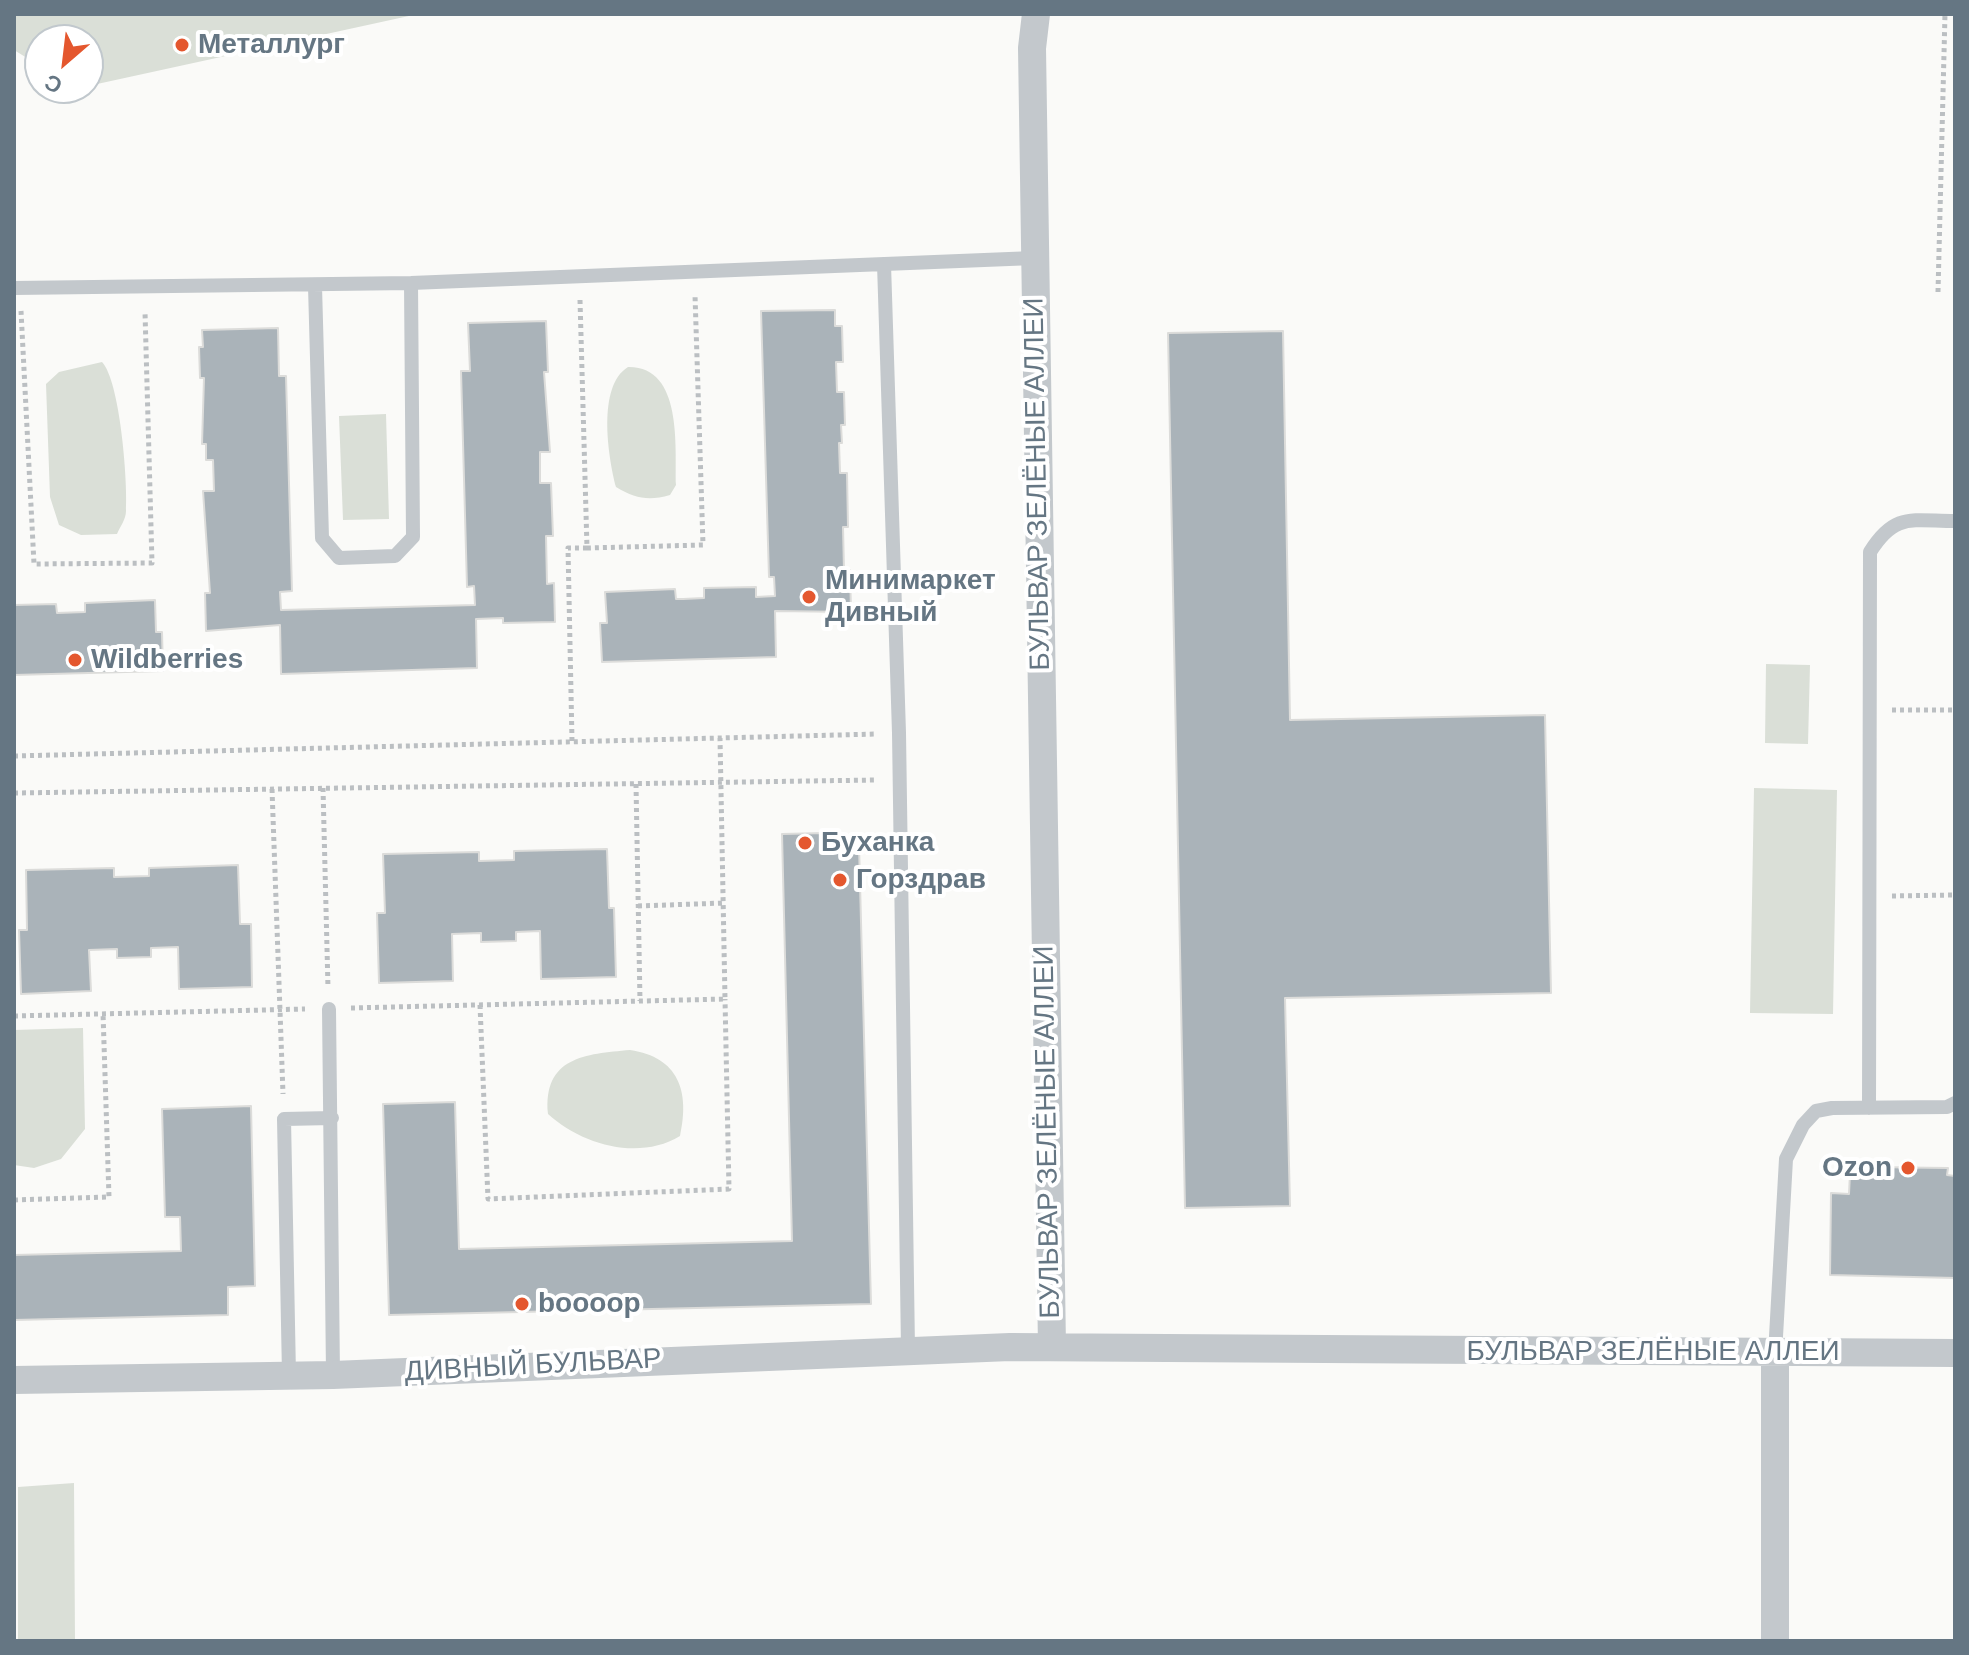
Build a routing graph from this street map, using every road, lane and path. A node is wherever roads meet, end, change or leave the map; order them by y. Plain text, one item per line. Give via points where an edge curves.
1 (1036, 14) edge
2 (1945, 14) edge
3 (1034, 258) junction
4 (884, 264) junction
5 (694, 274) junction
6 (579, 278) junction
7 (411, 283) junction
8 (315, 286) junction
9 (144, 287) junction
10 (17, 288) edge
11 (1938, 292) dead end
12 (1955, 521) edge
13 (587, 548) junction
14 (1870, 710) junction
15 (1955, 710) edge
16 (899, 733) junction
17 (720, 738) junction
18 (572, 741) junction
19 (14, 756) edge
20 (900, 779) junction
21 (722, 782) junction
22 (636, 784) junction
23 (323, 788) junction
24 (272, 789) junction
25 (14, 793) edge
26 (1955, 895) edge
27 (1870, 896) junction
28 (724, 903) junction
29 (638, 906) junction
30 (725, 999) junction
31 (640, 1001) junction
32 (480, 1005) junction
33 (280, 1009) junction
34 (329, 1009) junction
35 (103, 1013) junction
36 (14, 1016) edge
37 (1955, 1103) edge
38 (1869, 1108) junction
39 (332, 1118) junction
40 (284, 1119) junction
41 (14, 1200) edge
42 (1052, 1347) junction
43 (908, 1349) junction
44 (1955, 1353) edge
45 (1775, 1354) junction
46 (289, 1375) junction
47 (333, 1375) junction
48 (14, 1380) edge
49 (1775, 1641) edge

1 - 3 street, БУЛЬВАР ЗЕЛЁНЫЕ АЛЛЕИ
2 - 11 path
3 - 4 lane
3 - 42 street, БУЛЬВАР ЗЕЛЁНЫЕ АЛЛЕИ
4 - 5 lane
4 - 16 lane
5 - 6 lane
5 - 13 path via 703,545
6 - 7 lane
6 - 13 path
7 - 8 lane
7 - 8 lane via 413,537 395,556 339,558 322,538
8 - 9 lane
9 - 10 lane
9 - 10 path via 152,563 63,564 34,564
12 - 14 lane via 1897,522 1870,552
13 - 18 path via 568,548
14 - 15 path
14 - 27 lane
16 - 17 path
16 - 20 lane
17 - 18 path
17 - 21 path
18 - 19 path
20 - 21 path
20 - 43 lane
21 - 22 path
21 - 28 path
22 - 23 path
22 - 29 path
23 - 24 path
23 - 34 path
24 - 25 path
24 - 33 path
26 - 27 path
27 - 38 lane
28 - 29 path
28 - 30 path
29 - 31 path
30 - 31 path
30 - 32 path via 729,1189 488,1199
31 - 32 path
32 - 34 path
33 - 34 path
33 - 35 path
33 - 40 path
34 - 39 lane
35 - 36 path
35 - 41 path via 109,1197
37 - 38 lane
38 - 45 lane via 1816,1111 1786,1159
39 - 40 lane
39 - 47 lane
40 - 46 lane
42 - 43 street, ДИВНЫЙ БУЛЬВАР
42 - 45 street, БУЛЬВАР ЗЕЛЁНЫЕ АЛЛЕИ
43 - 47 street, ДИВНЫЙ БУЛЬВАР
44 - 45 street, БУЛЬВАР ЗЕЛЁНЫЕ АЛЛЕИ
45 - 49 street
46 - 47 street, ДИВНЫЙ БУЛЬВАР
46 - 48 street, ДИВНЫЙ БУЛЬВАР

